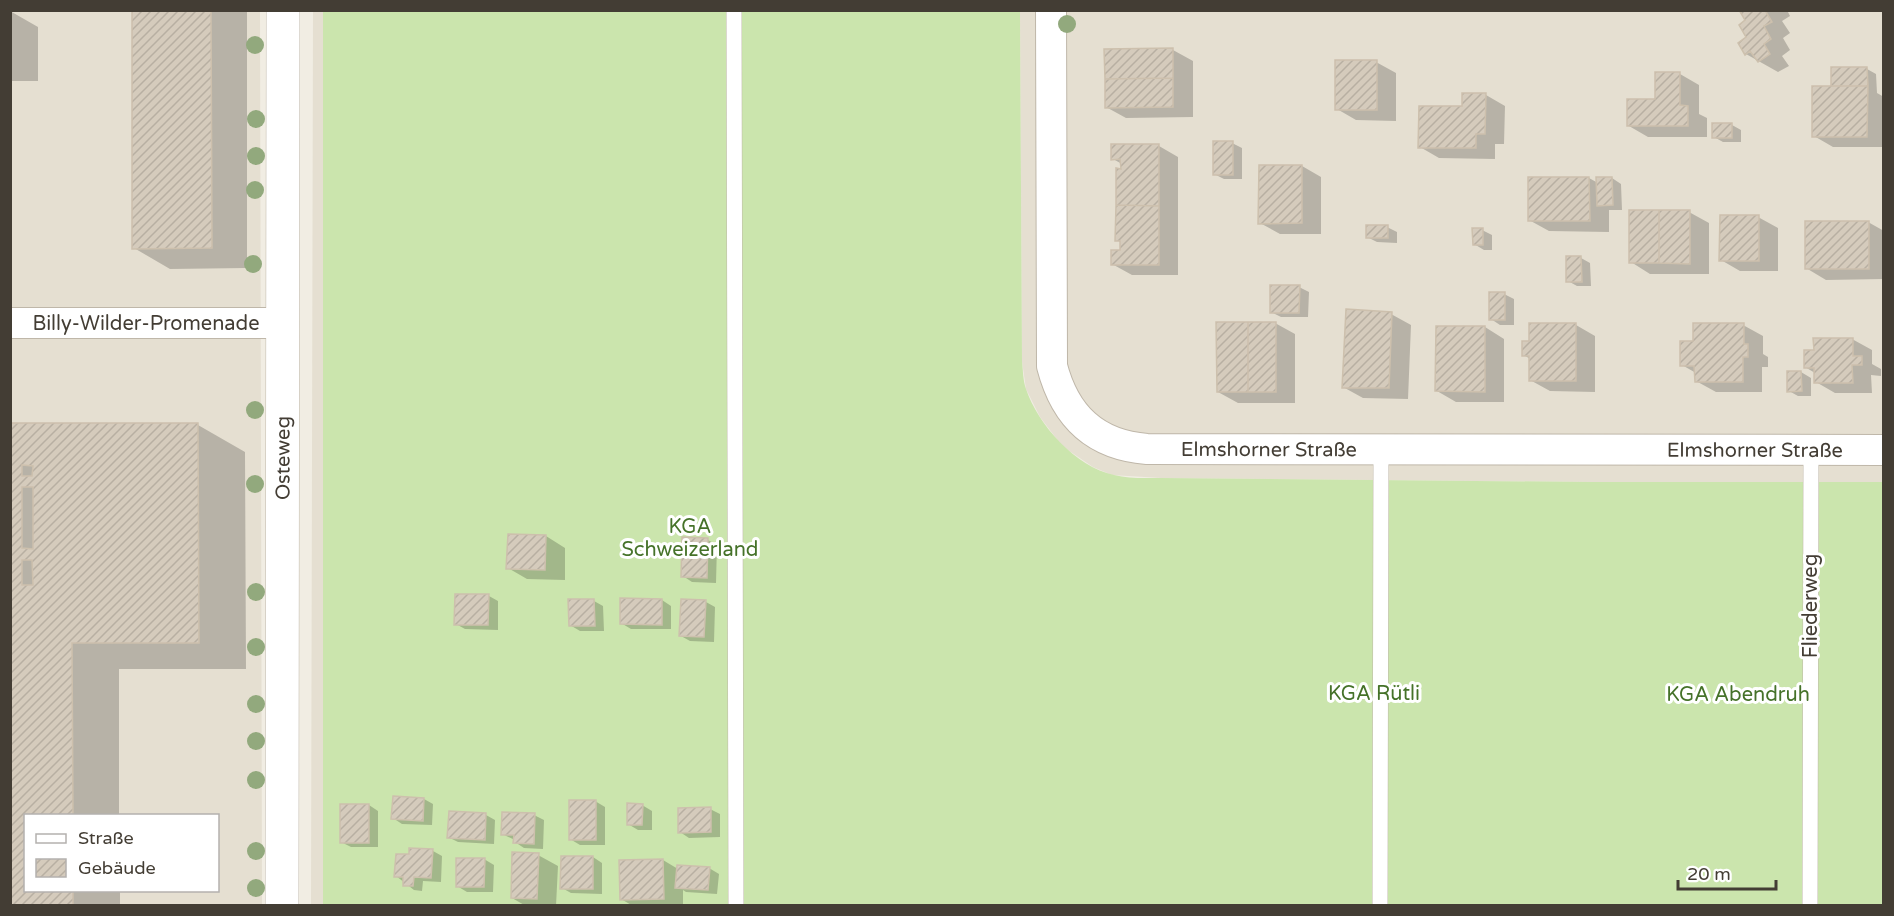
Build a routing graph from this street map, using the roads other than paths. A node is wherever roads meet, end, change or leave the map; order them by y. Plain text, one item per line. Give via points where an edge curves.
1 (283, 10) edge
2 (734, 10) edge
3 (1050, 10) edge
4 (10, 323) edge
5 (283, 323) junction
6 (1381, 449) junction
7 (1811, 450) junction
8 (1884, 450) edge
9 (282, 906) edge
10 (736, 906) edge
11 (1380, 906) edge
12 (1810, 906) edge

1 - 5 street, Osteweg
2 - 10 lane
3 - 6 street, Elmshorner Straße via 1052,366 1057,385 1074,414 1102,438 1135,448
4 - 5 street, Billy-Wilder-Promenade
5 - 9 street, Osteweg
6 - 7 street, Elmshorner Straße
6 - 11 lane
7 - 8 street, Elmshorner Straße
7 - 12 lane, Fliederweg

